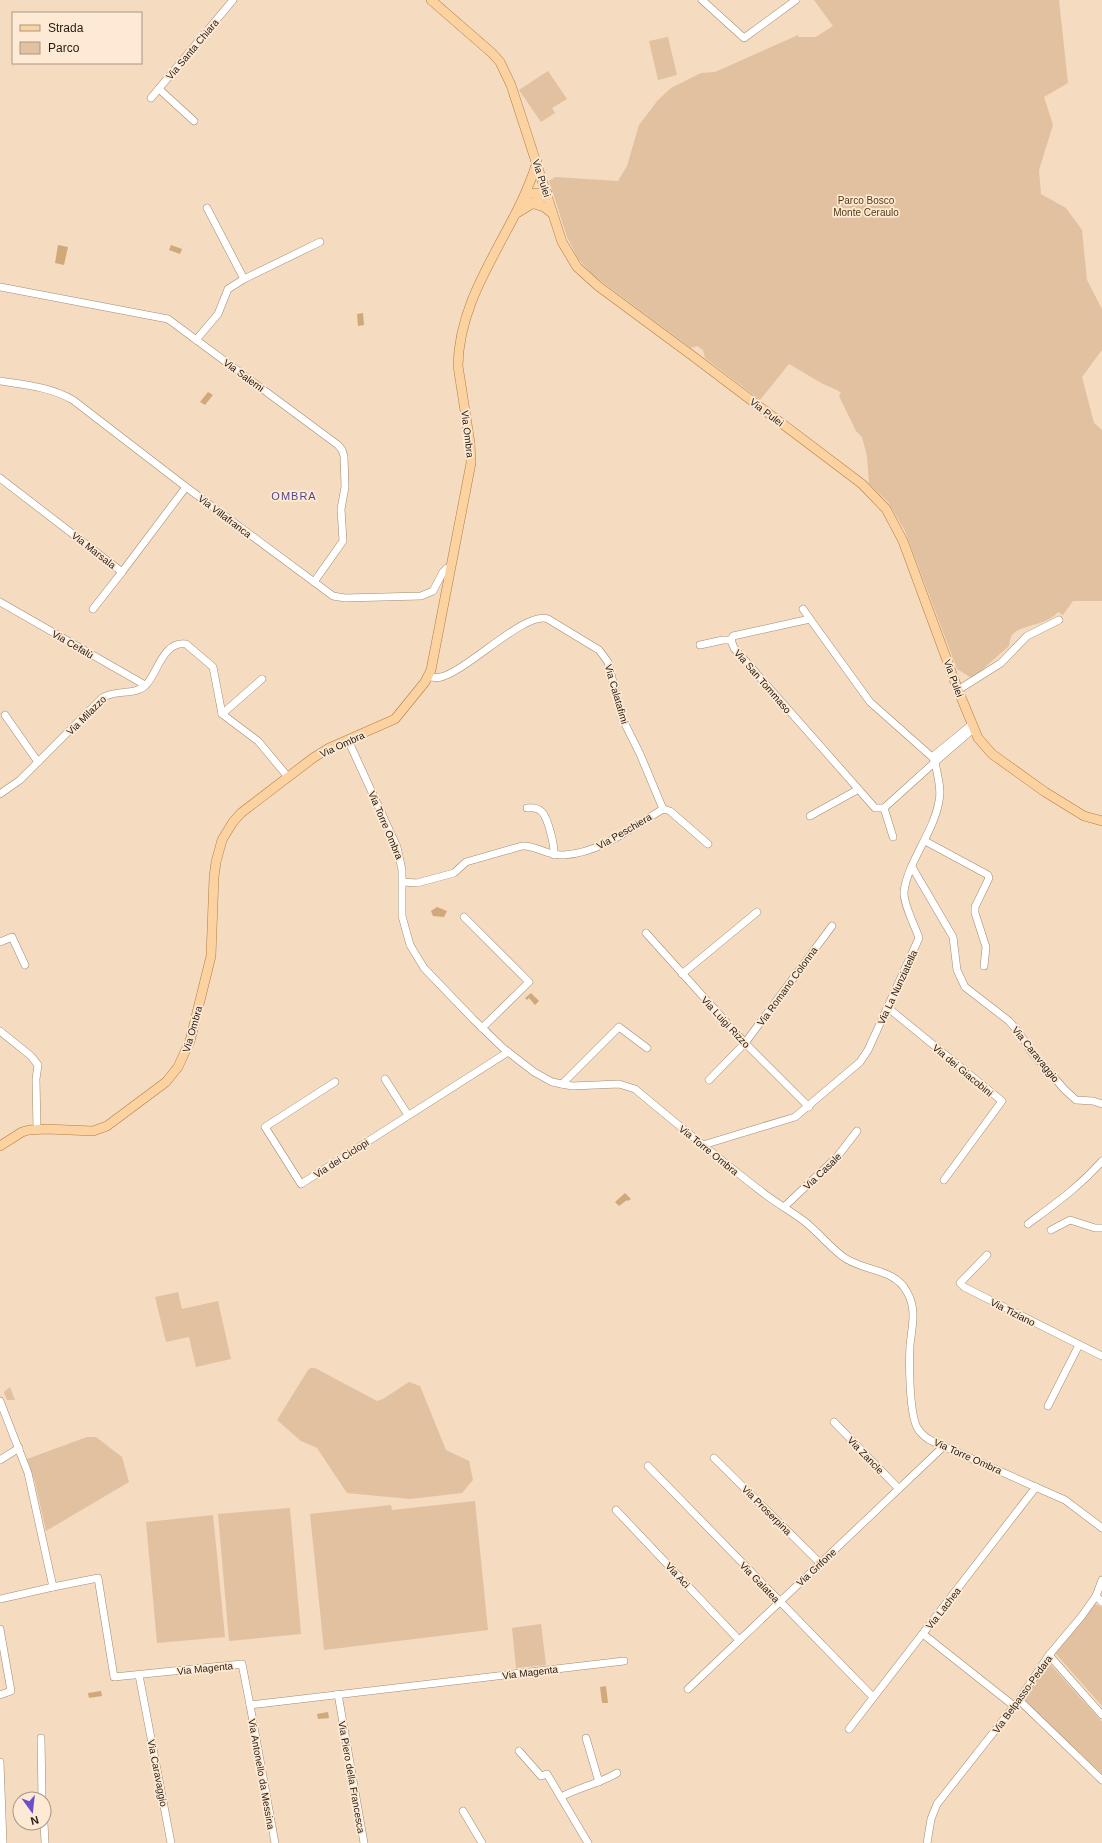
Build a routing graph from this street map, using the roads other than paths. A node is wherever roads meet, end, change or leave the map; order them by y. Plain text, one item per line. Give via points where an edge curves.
1 (233, 0) edge
2 (430, 0) edge
3 (702, 0) edge
4 (796, 0) edge
5 (159, 89) junction
6 (151, 98) dead end
7 (194, 122) dead end
8 (537, 162) junction
9 (547, 193) junction
10 (523, 199) junction
11 (531, 203) junction
12 (207, 208) dead end
13 (516, 214) junction
14 (553, 214) junction
15 (320, 242) dead end
16 (244, 279) junction
17 (0, 287) edge
18 (196, 340) junction
19 (0, 381) edge
20 (0, 478) edge
21 (186, 487) junction
22 (451, 568) junction
23 (122, 572) junction
24 (314, 582) junction
25 (0, 602) edge
26 (93, 609) dead end
27 (803, 609) dead end
28 (810, 619) junction
29 (1059, 620) dead end
30 (731, 640) junction
31 (700, 645) dead end
32 (429, 677) junction
33 (262, 679) dead end
34 (145, 685) junction
35 (958, 690) junction
36 (222, 714) junction
37 (5, 715) dead end
38 (972, 727) junction
39 (348, 740) junction
40 (933, 759) junction
41 (38, 762) junction
42 (288, 777) junction
43 (857, 790) junction
44 (0, 794) edge
45 (527, 808) dead end
46 (663, 808) junction
47 (884, 808) junction
48 (810, 816) dead end
49 (1102, 821) edge
50 (893, 837) dead end
51 (925, 841) junction
52 (708, 844) dead end
53 (554, 855) junction
54 (912, 867) junction
55 (403, 882) junction
56 (757, 912) dead end
57 (464, 917) dead end
58 (832, 926) dead end
59 (646, 933) dead end
60 (0, 942) edge
61 (25, 965) dead end
62 (984, 966) dead end
63 (682, 974) junction
64 (887, 1007) junction
65 (482, 1028) junction
66 (0, 1031) edge
67 (745, 1043) junction
68 (647, 1048) dead end
69 (508, 1052) junction
70 (385, 1079) dead end
71 (709, 1080) dead end
72 (335, 1082) dead end
73 (562, 1084) junction
74 (1102, 1104) edge
75 (809, 1107) junction
76 (408, 1115) junction
77 (37, 1129) junction
78 (857, 1132) dead end
79 (703, 1145) junction
80 (0, 1146) edge
81 (1102, 1160) edge
82 (944, 1180) dead end
83 (784, 1207) junction
84 (1028, 1224) dead end
85 (1102, 1228) edge
86 (1051, 1230) dead end
87 (987, 1255) dead end
88 (1079, 1345) junction
89 (1102, 1356) edge
90 (0, 1401) edge
91 (1048, 1406) dead end
92 (834, 1422) dead end
93 (944, 1446) junction
94 (19, 1448) junction
95 (714, 1458) dead end
96 (0, 1460) edge
97 (648, 1466) dead end
98 (1036, 1487) junction
99 (899, 1489) junction
100 (616, 1510) dead end
101 (1102, 1528) edge
102 (820, 1563) junction
103 (1102, 1580) edge
104 (53, 1587) junction
105 (1096, 1596) junction
106 (0, 1599) edge
107 (780, 1602) junction
108 (1102, 1602) edge
109 (0, 1629) edge
110 (923, 1634) junction
111 (739, 1640) junction
112 (1049, 1655) junction
113 (624, 1661) dead end
114 (138, 1675) junction
115 (688, 1689) dead end
116 (338, 1694) junction
117 (0, 1695) edge
118 (873, 1697) junction
119 (1017, 1703) junction
120 (250, 1705) junction
121 (1102, 1715) edge
122 (849, 1728) dead end
123 (41, 1738) dead end
124 (586, 1738) dead end
125 (519, 1751) dead end
126 (0, 1762) edge
127 (617, 1773) dead end
128 (1102, 1780) edge
129 (599, 1782) junction
130 (42, 1791) edge
131 (560, 1797) junction
132 (463, 1811) dead end
133 (44, 1831) edge
134 (3, 1843) edge
135 (45, 1843) edge
136 (171, 1843) edge
137 (275, 1843) edge
138 (364, 1843) edge
139 (482, 1843) edge
140 (588, 1843) edge
141 (927, 1843) edge

1 - 5 street, Via Santa Chiara
2 - 8 main road, Via Pulei via 484,44 500,62
3 - 4 street via 744,38
5 - 6 street, Via Santa Chiara
5 - 7 street
8 - 9 main road, Via Pulei
8 - 10 main road, Via Ombra
9 - 10 main road via 534,193
9 - 11 main road
9 - 14 main road, Via Pulei
10 - 13 main road, Via Ombra
11 - 13 main road
11 - 14 main road via 544,207
12 - 16 street
13 - 22 main road, Via Ombra via 468,308 460,342 459,378 472,453
14 - 35 main road, Via Pulei via 562,242 585,276 862,484 886,509 903,541
15 - 16 street
16 - 18 street via 228,289 218,314
17 - 18 street, Via Salemi via 168,319
18 - 24 street, Via Salemi via 342,450 345,487 341,509 343,541
19 - 21 street, Via Villafranca via 59,392
20 - 23 street, Via Marsala
21 - 23 street, Via Marsala
21 - 24 street, Via Villafranca
22 - 24 street, Via Villafranca via 443,572 433,591 421,596 339,598
22 - 32 main road, Via Ombra
23 - 26 street
25 - 34 street, Via Cefalù
27 - 28 street
28 - 30 street, Via San Tommaso via 733,636
28 - 40 street via 870,702
29 - 35 street via 1027,636 1000,663
30 - 31 street
30 - 43 street, Via San Tommaso via 734,648
32 - 39 main road, Via Ombra via 395,719
32 - 46 street, Via Calatafimi via 439,678 447,675 473,660 506,634 539,618 548,619 599,650 608,662 622,718
33 - 36 street
34 - 36 street via 169,648 177,644 186,644 213,668
34 - 41 street, Via Milazzo via 135,690 107,694
35 - 38 main road, Via Pulei
36 - 42 street via 258,741
37 - 41 street
38 - 40 street
38 - 49 main road, Via Pulei via 985,747 1003,762 1084,816
39 - 42 main road, Via Ombra via 320,753
39 - 55 street, Via Torre Ombra via 397,847
40 - 47 street
40 - 51 street, Via La Nunziatella via 940,800
41 - 44 street, Via Milazzo via 20,780
42 - 77 main road, Via Ombra via 241,813 222,840 214,877 212,949 209,966 188,1046 172,1076 128,1112 100,1129
43 - 47 street, Via San Tommaso via 875,808
43 - 48 street
45 - 53 street via 538,809 544,815 555,848
46 - 52 street via 670,811
46 - 53 street, Via Peschiera via 588,851
47 - 50 street
51 - 54 street, Via La Nunziatella
51 - 62 street via 988,874 989,878 975,913 986,947
53 - 55 street, Via Peschiera via 528,845 522,846 466,862 454,873 417,884
54 - 64 street, Via La Nunziatella via 904,895 919,938
54 - 74 street, Via Caravaggio via 953,937 956,970 965,987 1009,1021 1030,1050 1076,1100
55 - 65 street, Via Torre Ombra via 402,916 414,952 424,968
56 - 63 street
57 - 65 street via 529,982
58 - 67 street, Via Romano Colonna
59 - 63 street, Via Luigi Rizzo
60 - 61 street via 12,937
63 - 67 street, Via Luigi Rizzo
64 - 75 street, Via La Nunziatella via 860,1062
64 - 82 street, Via dei Giacobini via 1002,1101
65 - 69 street, Via Torre Ombra
66 - 77 street via 31,1056 38,1065
67 - 71 street, Via Romano Colonna
67 - 75 street, Via Luigi Rizzo
68 - 73 street via 619,1027
69 - 73 street, Via Torre Ombra via 534,1072 552,1082
69 - 76 street, Via dei Ciclopi
70 - 76 street
72 - 76 street, Via dei Ciclopi via 265,1128 301,1184
73 - 79 street, Via Torre Ombra via 619,1084 635,1089
75 - 79 street, Via La Nunziatella via 795,1117
77 - 80 main road, Via Ombra via 22,1132
78 - 83 street, Via Casale via 837,1157
79 - 83 street, Via Torre Ombra
81 - 84 street via 1084,1181
83 - 93 street, Via Torre Ombra via 809,1225 845,1258 887,1273 907,1291 914,1317 910,1346 913,1415 923,1435
85 - 86 street via 1070,1220
87 - 88 street, Via Tiziano via 960,1283 964,1287
88 - 89 street, Via Tiziano
88 - 91 street
90 - 94 street
92 - 99 street, Via Zancle
93 - 98 street, Via Torre Ombra
93 - 99 street, Via Grifone
94 - 96 street
94 - 104 street via 28,1473
95 - 102 street, Via Proserpina
97 - 107 street, Via Galatea
98 - 101 street, Via Torre Ombra via 1065,1500
98 - 110 street, Via Lachea
99 - 102 street, Via Grifone
100 - 111 street, Via Aci
102 - 107 street, Via Grifone
103 - 105 street, Via Belpasso-Pedara
104 - 106 street
104 - 114 street, Via Magenta via 98,1578 114,1677
105 - 108 street
105 - 112 street, Via Belpasso-Pedara
107 - 111 street, Via Grifone
107 - 118 street, Via Galatea
109 - 117 street via 11,1691
110 - 118 street, Via Lachea
110 - 119 street
111 - 115 street, Via Grifone
112 - 119 street, Via Belpasso-Pedara
112 - 121 street
113 - 116 street, Via Magenta
114 - 120 street, Via Magenta via 242,1664
114 - 136 street, Via Caravaggio
116 - 120 street, Via Magenta
116 - 138 street, Via Piero della Francesca
118 - 122 street, Via Lachea
119 - 128 street
119 - 141 street, Via Belpasso-Pedara via 937,1804 931,1819
120 - 137 street, Via Antonello da Messina
123 - 130 street
124 - 129 street
125 - 131 street via 541,1776 547,1774
126 - 134 street
127 - 129 street
129 - 131 street via 574,1789
131 - 140 street
132 - 139 street
133 - 135 street

